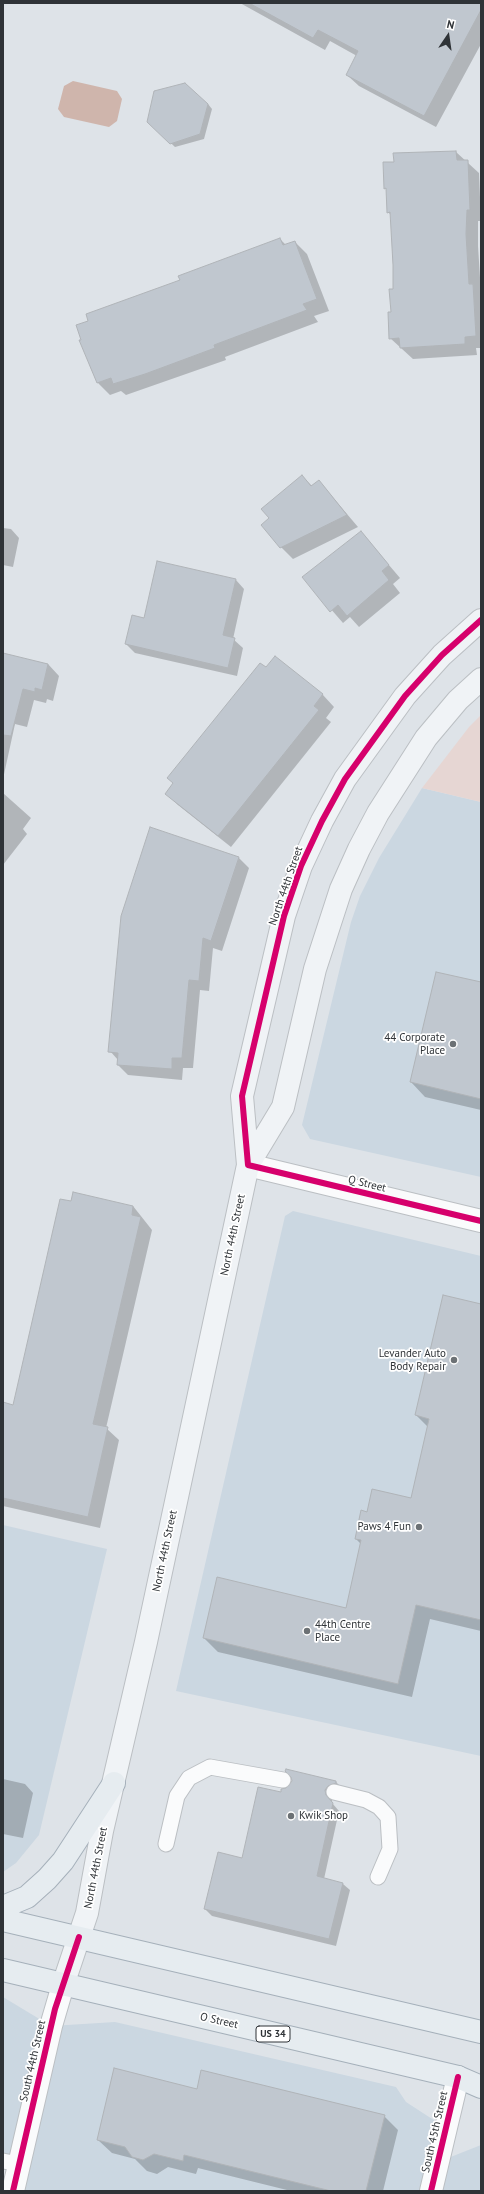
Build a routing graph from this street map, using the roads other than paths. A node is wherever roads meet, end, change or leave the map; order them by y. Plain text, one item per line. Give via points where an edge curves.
1 (481, 620) edge
2 (481, 679) edge
3 (248, 1165) junction
4 (481, 1221) edge
5 (283, 1780) dead end
6 (114, 1783) junction
7 (334, 1792) dead end
8 (166, 1844) dead end
9 (378, 1877) dead end
10 (3, 1906) edge
11 (3, 1920) edge
12 (78, 1937) junction
13 (3, 1970) edge
14 (63, 1985) junction
15 (481, 2032) edge
16 (481, 2075) edge
17 (458, 2078) junction
18 (481, 2087) edge
19 (11, 2163) edge
20 (13, 2191) edge
21 (431, 2191) edge

1 - 3 main road, North 44th Street via 442,656 405,696 375,735 345,779 322,820 301,866 284,916 242,1096
2 - 3 main road, North 44th Street via 458,700 426,738 378,813 359,849 341,889 317,962 283,1107
3 - 4 street, Q Street
3 - 6 main road, North 44th Street
5 - 8 lane via 210,1767 196,1774 177,1796
6 - 10 main road via 48,1879 27,1897
6 - 12 main road, North 44th Street via 87,1913
7 - 9 lane via 366,1800 379,1807 388,1817 390,1849
11 - 12 main road
12 - 14 main road, South 44th Street
12 - 15 main road
13 - 14 main road, O Street / US 34
14 - 17 main road, O Street / US 34
14 - 19 street, South 44th Street
16 - 17 main road
17 - 18 main road, O Street / US 34
17 - 21 street, South 45th Street
19 - 20 street, South 44th Street

